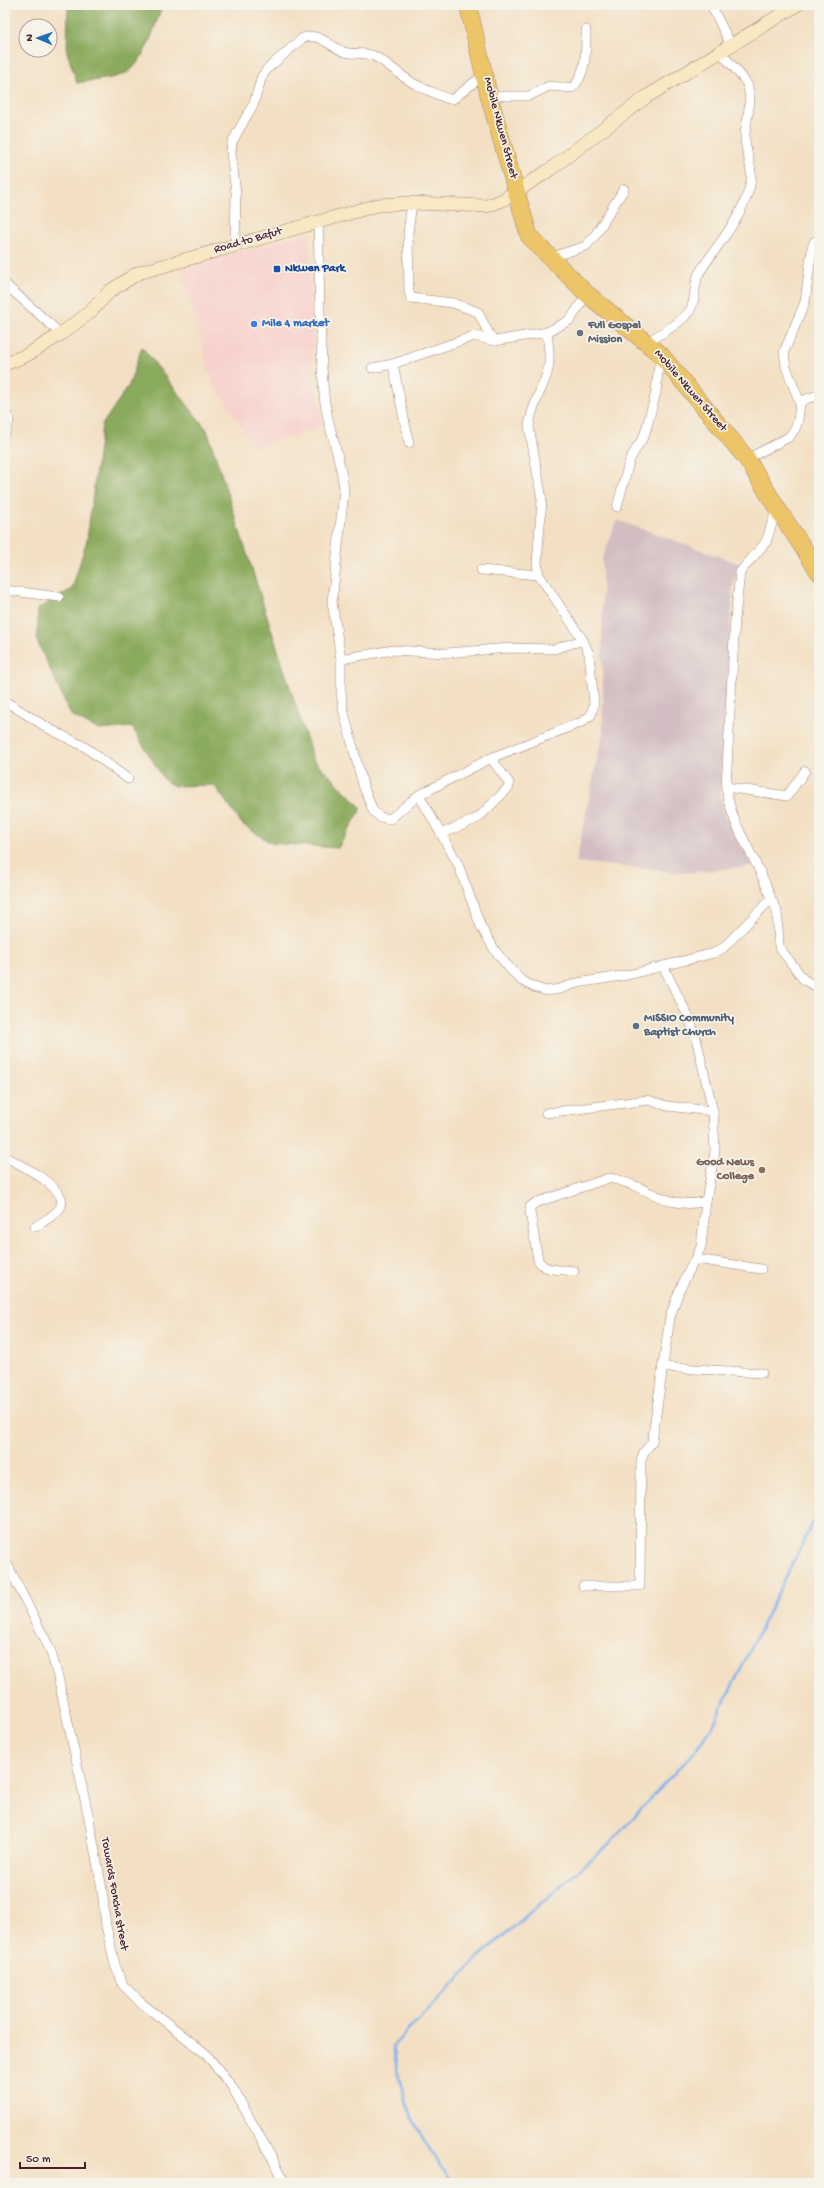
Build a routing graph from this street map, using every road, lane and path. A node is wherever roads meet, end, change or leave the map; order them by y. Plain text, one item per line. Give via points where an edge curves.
1 (468, 5) edge
2 (711, 5) edge
3 (797, 5) edge
4 (586, 30) dead end
5 (731, 45) junction
6 (719, 51) junction
7 (485, 74) junction
8 (489, 96) junction
9 (624, 189) dead end
10 (516, 191) junction
11 (412, 203) junction
12 (318, 221) junction
13 (819, 240) edge
14 (235, 245) junction
15 (549, 258) junction
16 (5, 284) edge
17 (587, 294) junction
18 (547, 332) junction
19 (61, 334) junction
20 (495, 341) junction
21 (646, 343) junction
22 (660, 354) junction
23 (5, 364) edge
24 (393, 364) junction
25 (372, 368) dead end
26 (819, 395) edge
27 (800, 403) junction
28 (5, 408) edge
29 (5, 433) edge
30 (409, 443) dead end
31 (748, 459) junction
32 (617, 507) dead end
33 (777, 508) junction
34 (481, 570) dead end
35 (819, 572) edge
36 (539, 575) junction
37 (5, 590) edge
38 (59, 597) dead end
39 (583, 640) junction
40 (341, 659) junction
41 (5, 701) edge
42 (491, 758) junction
43 (805, 770) dead end
44 (128, 780) dead end
45 (726, 787) junction
46 (419, 795) junction
47 (441, 834) junction
48 (771, 899) junction
49 (663, 966) junction
50 (819, 988) edge
51 (713, 1111) junction
52 (546, 1113) dead end
53 (5, 1157) edge
54 (706, 1201) junction
55 (35, 1227) dead end
56 (696, 1259) junction
57 (761, 1269) dead end
58 (574, 1271) dead end
59 (662, 1368) junction
60 (762, 1373) dead end
61 (5, 1560) edge
62 (583, 1586) dead end
63 (286, 2183) edge

1 - 7 highway, Mobile Nkwen Street
2 - 5 street
3 - 5 street, Road to Bafut
4 - 8 street via 583,67 572,88 549,86 530,96
5 - 6 street, Road to Bafut
6 - 10 street, Road to Bafut via 646,97 548,171
6 - 21 street via 746,82 748,91 749,106 745,135 751,169 749,188 736,217 696,279 692,308 686,316
7 - 8 highway, Mobile Nkwen Street
7 - 14 street via 453,99 448,99 409,81 374,56 341,51 310,35 303,38 262,76 254,103 232,142 236,193
8 - 10 highway, Mobile Nkwen Street
9 - 15 street via 586,246
10 - 11 street, Road to Bafut via 503,200 487,206
10 - 15 highway, Mobile Nkwen Street via 529,236
11 - 12 street, Road to Bafut via 378,205
11 - 20 street via 408,233 409,292 412,298 453,303 478,312
12 - 14 street, Road to Bafut
12 - 40 street via 324,396 343,475 344,491 332,602
13 - 27 street via 814,242 812,248 805,302 784,352 786,367
14 - 19 street, Road to Bafut via 138,273 106,293 90,312
15 - 17 highway, Mobile Nkwen Street
16 - 19 street
17 - 18 street via 570,320
17 - 21 highway, Mobile Nkwen Street
18 - 20 street
18 - 36 street via 549,369 530,414 529,426 542,500 537,562
19 - 23 street, Road to Bafut via 27,355
20 - 24 street via 474,336
21 - 22 highway, Mobile Nkwen Street
22 - 31 highway, Mobile Nkwen Street
22 - 32 street via 656,392 644,436 630,459
24 - 25 street
24 - 30 street
26 - 27 street
27 - 31 street via 795,430 789,437
28 - 29 street via 9,421
31 - 33 highway, Mobile Nkwen Street
33 - 35 highway, Mobile Nkwen Street
33 - 45 street via 766,542 740,572
34 - 36 street
36 - 39 street
37 - 38 street
39 - 40 street via 554,649 510,648 446,653 393,650
39 - 42 street via 589,654 594,688 591,715 582,722
40 - 46 street via 344,709 361,779 373,811 380,817 390,819
41 - 44 street via 85,747
42 - 46 street
42 - 47 street via 509,782 509,787 478,818
43 - 45 street via 787,796
45 - 48 street via 730,812 766,882
46 - 47 street
47 - 49 street via 458,864 481,928 496,952 522,981 547,991
48 - 49 street via 723,948 714,953
48 - 50 street via 777,910 779,947 804,980
49 - 51 street via 689,1018 705,1071
51 - 52 street via 668,1106 648,1100
51 - 54 street via 714,1151
53 - 55 street via 24,1166 60,1194 61,1207
54 - 56 street via 704,1236
54 - 58 street via 693,1205 681,1204 609,1178 530,1206 541,1266
56 - 57 street
56 - 59 street via 672,1308
59 - 60 street
59 - 62 street via 652,1442 641,1460 640,1586
61 - 63 street, Towards Foncha street via 50,1649 58,1677 88,1814 106,1926 115,1965 123,1985 139,2001 205,2052 221,2071

